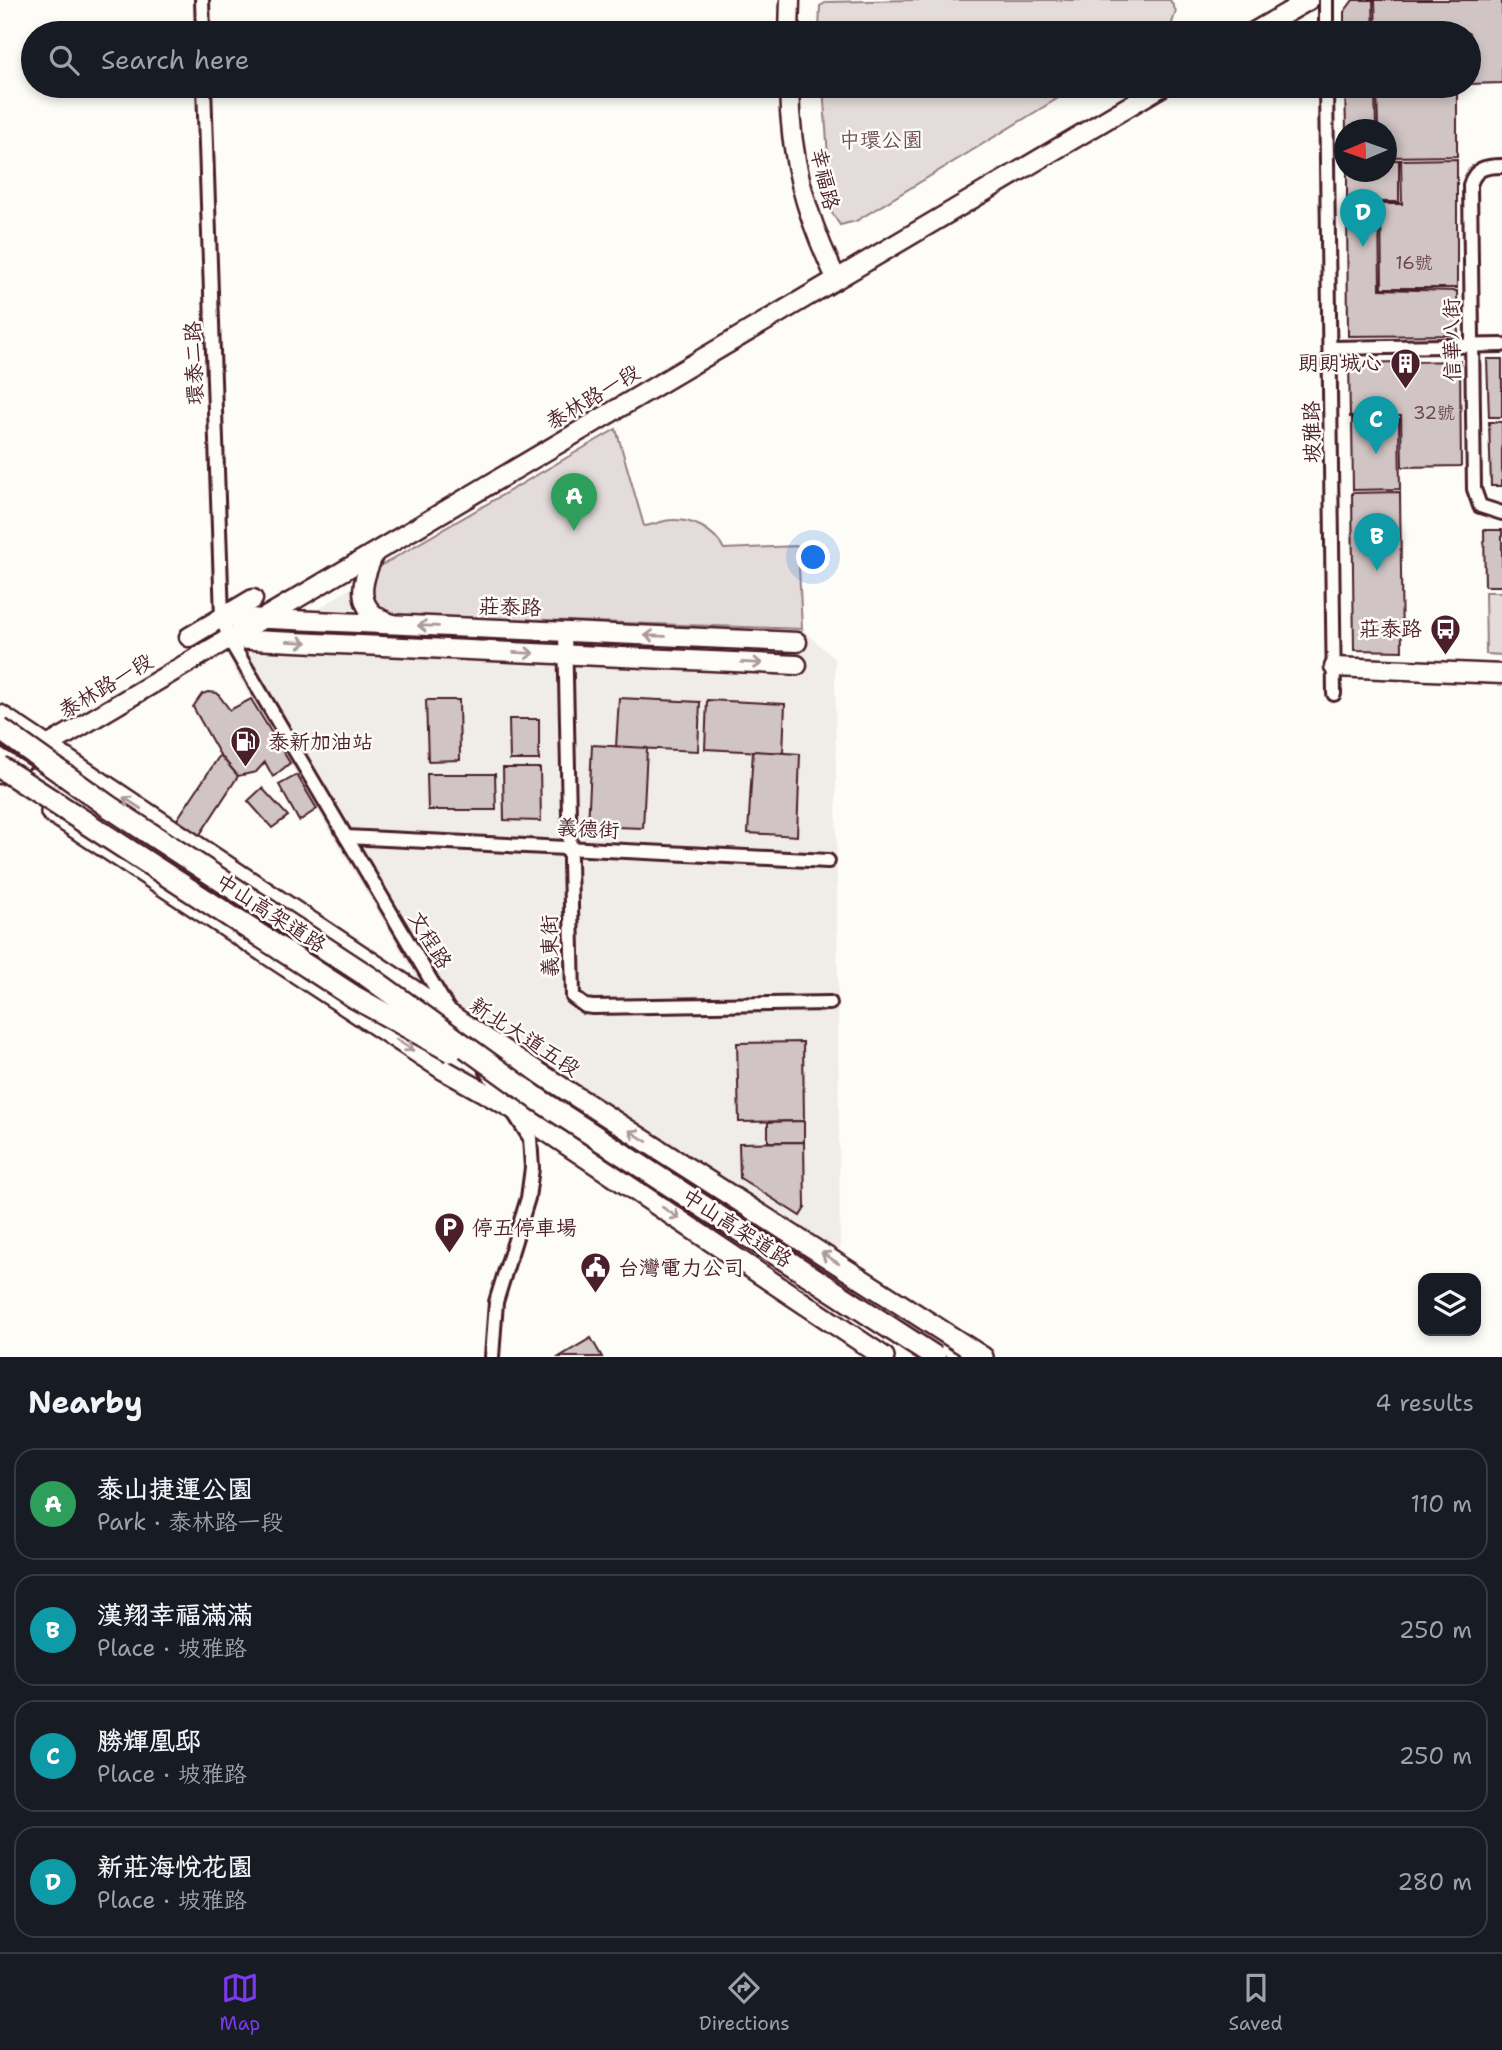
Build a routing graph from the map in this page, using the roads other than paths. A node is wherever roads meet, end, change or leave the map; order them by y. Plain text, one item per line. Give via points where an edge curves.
1 (202, 0) edge
2 (790, 0) edge
3 (1279, 0) edge
4 (1309, 0) edge
5 (1326, 0) edge
6 (203, 21) edge
7 (789, 21) edge
8 (1265, 21) edge
9 (1273, 21) edge
10 (1326, 21) edge
11 (204, 98) edge
12 (790, 98) edge
13 (1143, 98) edge
14 (1326, 98) edge
15 (1502, 166) edge
16 (836, 278) junction
17 (1502, 345) edge
18 (1471, 346) junction
19 (1330, 348) junction
20 (1502, 513) edge
21 (374, 554) junction
22 (253, 599) dead end
23 (222, 617) junction
24 (264, 619) junction
25 (397, 625) junction
26 (565, 632) junction
27 (189, 637) dead end
28 (229, 639) junction
29 (797, 642) dead end
30 (564, 654) junction
31 (797, 665) dead end
32 (1334, 667) junction
33 (1502, 674) edge
34 (1334, 694) dead end
35 (0, 715) edge
36 (0, 729) edge
37 (48, 747) junction
38 (0, 749) edge
39 (0, 767) edge
40 (0, 777) edge
41 (346, 836) junction
42 (567, 848) junction
43 (828, 861) dead end
44 (268, 894) junction
45 (239, 936) junction
46 (831, 1003) dead end
47 (453, 1018) junction
48 (539, 1100) junction
49 (512, 1108) junction
50 (875, 1287) junction
51 (836, 1324) junction
52 (492, 1357) edge
53 (884, 1357) edge
54 (935, 1357) edge
55 (983, 1357) edge

1 - 6 street
2 - 7 main road
3 - 8 main road
4 - 9 main road
5 - 10 street
11 - 23 street, 環泰二路
12 - 16 main road, 幸福路 via 801,192
13 - 16 main road, 泰林路一段
14 - 19 street, 坡雅路
15 - 18 street, 信華八街 via 1475,173 1470,185
16 - 21 main road, 泰林路一段
17 - 18 street
18 - 19 street
18 - 20 street, 信華八街 via 1474,489 1480,506
19 - 32 street, 坡雅路
21 - 24 main road, 泰林路一段
21 - 25 main road via 362,578 362,593 379,619
22 - 23 main road
23 - 24 main road, 莊泰路
23 - 27 main road
23 - 28 street, 環泰二路
24 - 25 main road, 莊泰路
24 - 28 main road, 泰林路一段
26 -> 25 main road, 莊泰路
29 -> 26 main road, 莊泰路
26 - 30 street, 義東街
28 -> 30 main road
28 - 37 main road, 泰林路一段
28 - 41 street, 文程路
30 -> 31 main road
30 - 42 street, 義東街
32 - 33 main road
32 - 34 street, 坡雅路
35 - 37 main road, 新北大道五段
36 - 48 highway, 中山高架道路, bridge via 108,806 369,977
37 - 38 highway
37 - 40 main road, 泰林路一段
44 -> 37 main road, 新北大道五段
39 - 48 highway, 中山高架道路, bridge via 356,998
40 - 45 main road
41 - 42 street, 義德街
41 - 47 street, 文程路
42 - 43 street, 義德街
42 - 46 street, 義東街 via 570,990 578,1003 593,1007
44 - 45 main road via 268,925 255,936
44 - 47 main road, 新北大道五段
45 -> 49 main road via 444,1070
47 - 49 street, 文程路
50 -> 47 main road, 新北大道五段
48 - 54 highway, 中山高架道路, bridge
49 -> 51 main road
49 - 52 street, 文程路 via 530,1138 532,1168 528,1198 496,1302
50 - 51 main road via 849,1280 838,1285 833,1296
50 - 55 main road, 新北大道五段
51 - 53 main road

